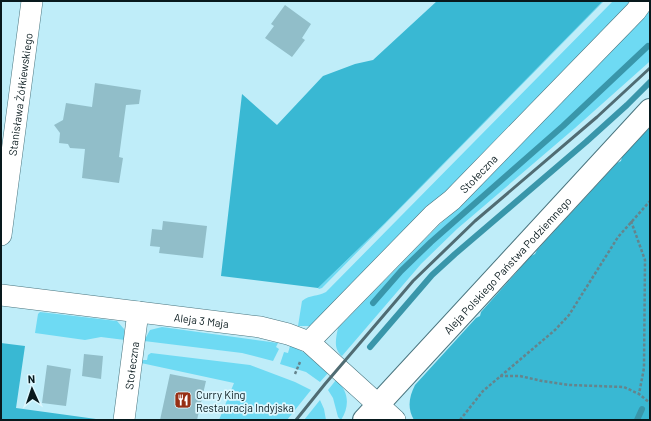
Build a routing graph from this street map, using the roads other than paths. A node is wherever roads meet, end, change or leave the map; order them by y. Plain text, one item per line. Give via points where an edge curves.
1 (32, 1) edge
2 (643, 1) edge
3 (650, 110) edge
4 (1, 235) edge
5 (1, 295) edge
6 (138, 312) junction
7 (309, 342) junction
8 (371, 412) edge
9 (124, 420) edge
10 (395, 420) edge

1 - 4 street, Stanisława Żółkiewskiego
2 - 7 street, Stołeczna via 452,200 434,215
3 - 8 street, Aleja Polskiego Państwa Podziemnego
5 - 6 street, Aleja 3 Maja
6 - 7 street, Aleja 3 Maja via 260,328
6 - 9 street, Stołeczna
7 - 8 street, Aleja 3 Maja
8 - 10 street, Aleja 3 Maja

